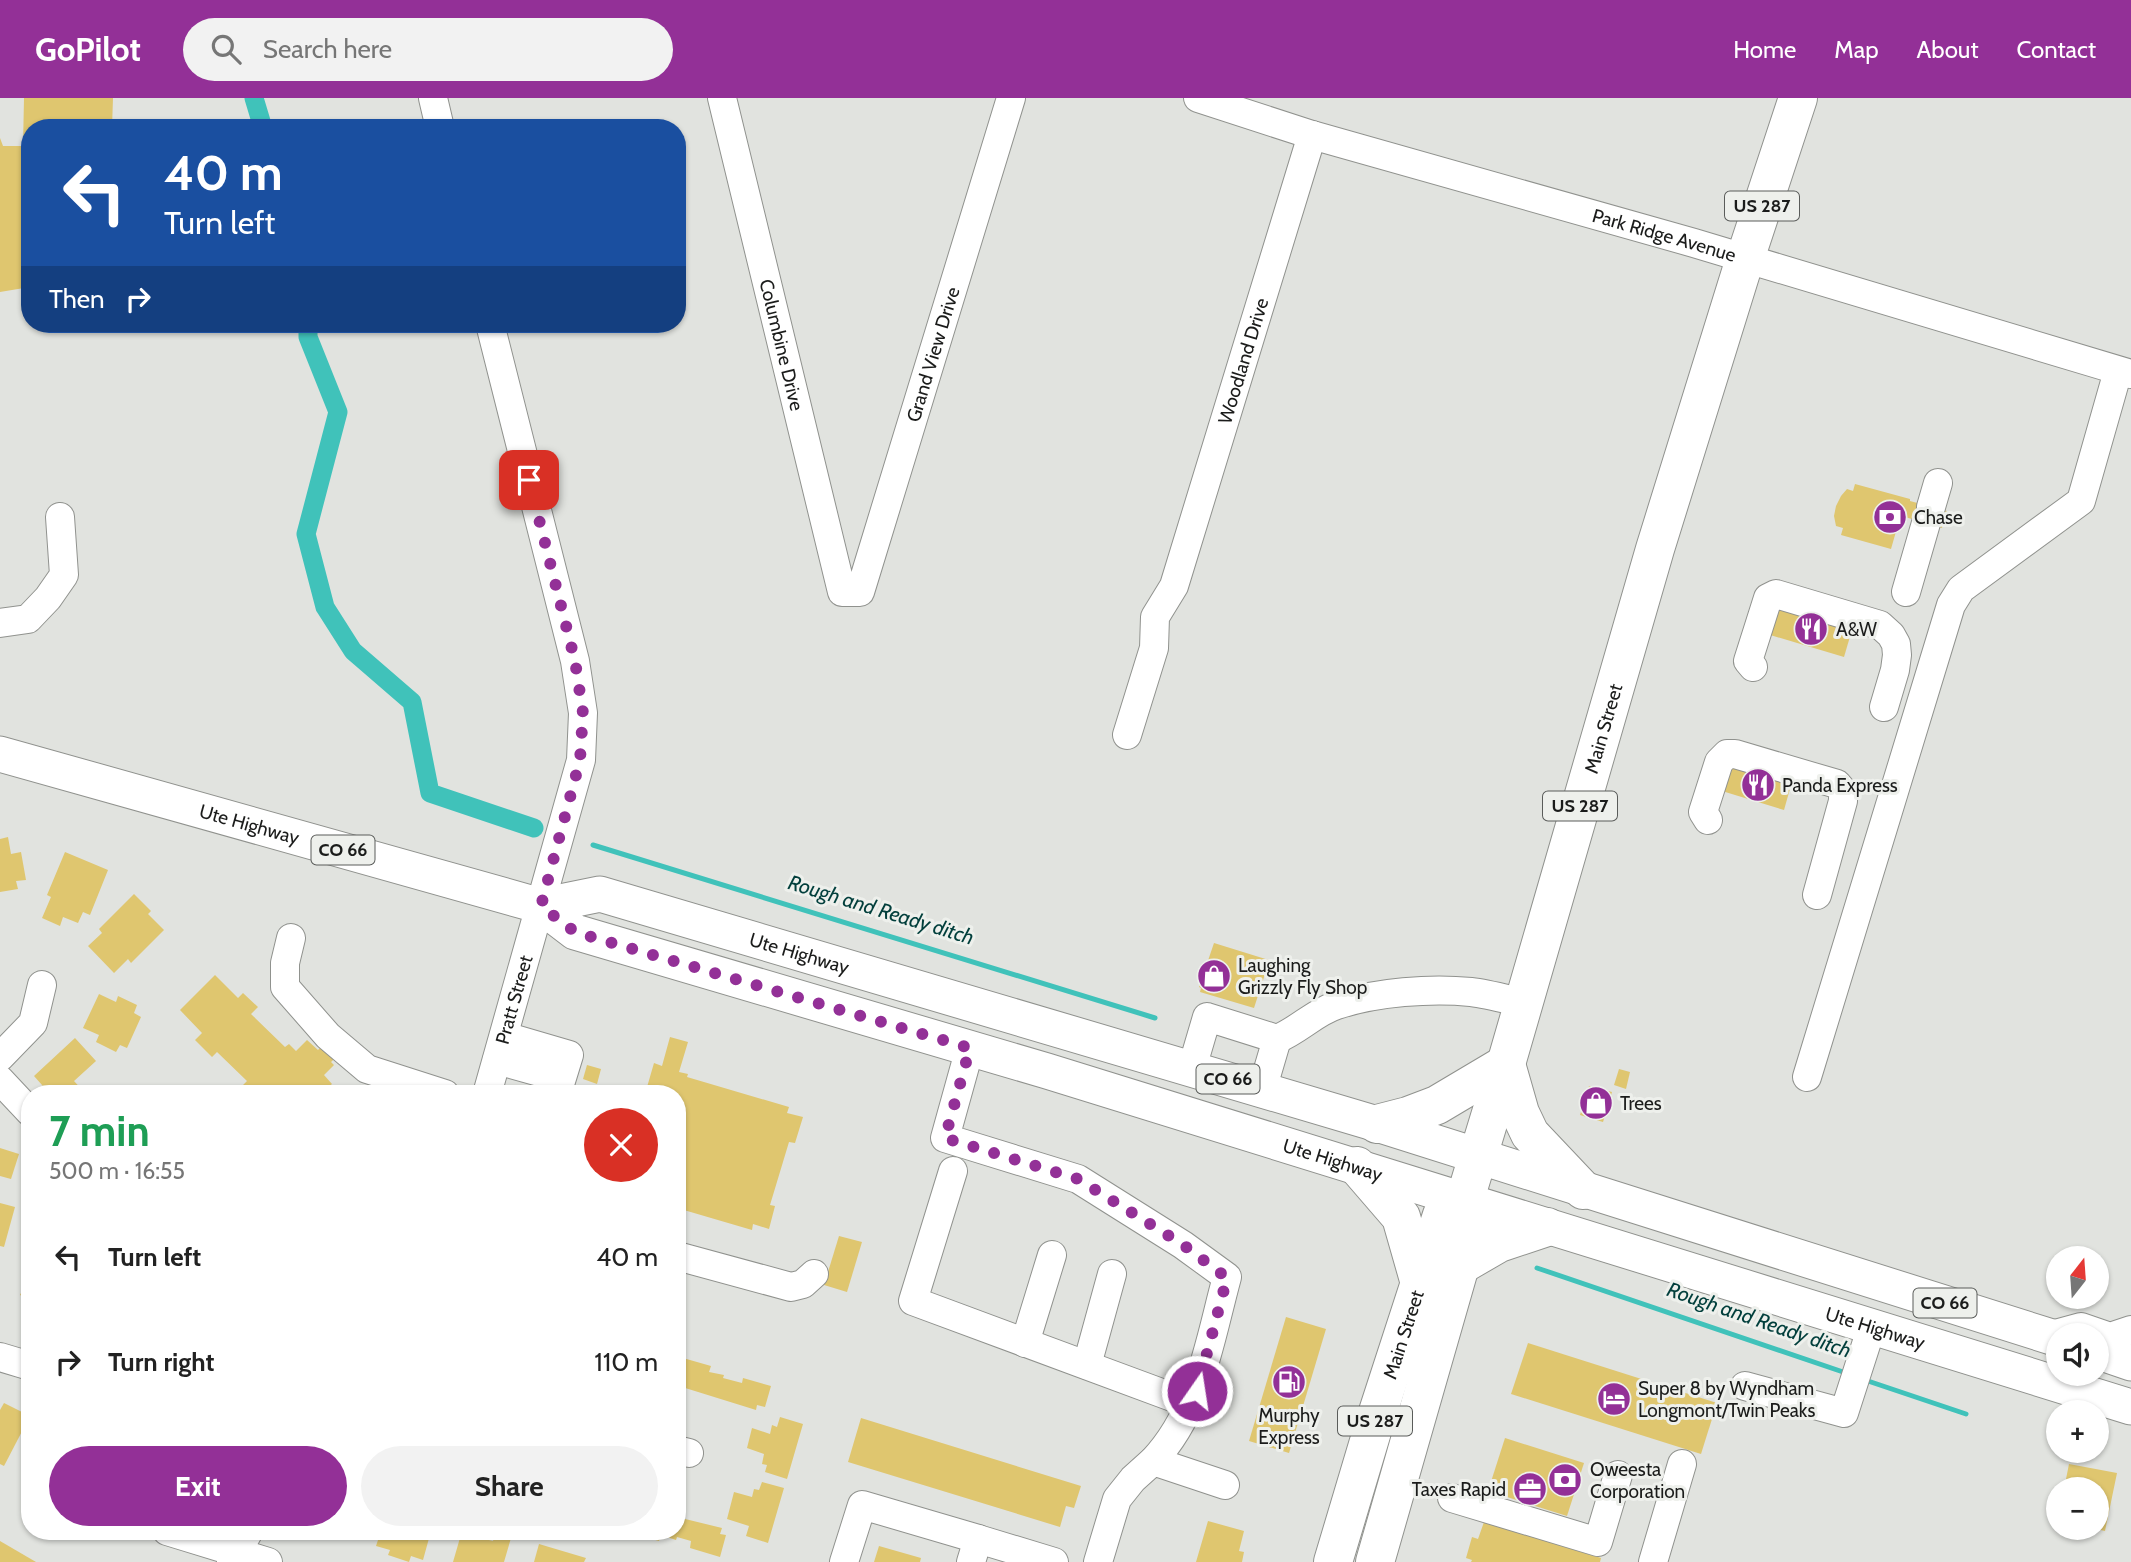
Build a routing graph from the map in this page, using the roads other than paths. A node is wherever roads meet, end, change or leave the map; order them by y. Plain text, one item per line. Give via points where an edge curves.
1 (433, 98) edge
2 (722, 98) edge
3 (1011, 98) edge
4 (1198, 98) edge
5 (1798, 98) edge
6 (438, 119) edge
7 (1312, 135) junction
8 (1745, 259) junction
9 (492, 333) edge
10 (2125, 372) edge
11 (1931, 504) dead end
12 (60, 517) dead end
13 (842, 592) joint
14 (1906, 592) dead end
15 (0, 623) edge
16 (1753, 667) dead end
17 (1884, 707) dead end
18 (1127, 735) dead end
19 (0, 754) edge
20 (1708, 820) dead end
21 (1817, 895) dead end
22 (541, 906) junction
23 (291, 938) dead end
24 (42, 985) dead end
25 (1524, 1003) junction
26 (1277, 1039) junction
27 (500, 1048) junction
28 (970, 1048) junction
29 (0, 1057) edge
30 (1506, 1064) junction
31 (1192, 1068) junction
32 (562, 1076) edge
33 (1807, 1077) dead end
34 (0, 1080) edge
35 (417, 1085) edge
36 (490, 1085) edge
37 (1262, 1090) junction
38 (21, 1102) edge
39 (1377, 1124) junction
40 (1478, 1157) junction
41 (1357, 1166) junction
42 (953, 1171) dead end
43 (1583, 1191) junction
44 (1465, 1199) junction
45 (1547, 1227) junction
46 (1052, 1255) dead end
47 (686, 1258) edge
48 (1461, 1265) junction
49 (1112, 1274) dead end
50 (814, 1275) dead end
51 (1419, 1280) junction
52 (1872, 1326) junction
53 (2131, 1330) edge
54 (2046, 1335) edge
55 (2109, 1337) edge
56 (1025, 1343) junction
57 (2109, 1356) edge
58 (0, 1357) edge
59 (21, 1363) edge
60 (2131, 1363) edge
61 (1087, 1365) junction
62 (1745, 1386) dead end
63 (1191, 1404) junction
64 (2131, 1407) edge
65 (1153, 1461) junction
66 (1682, 1464) dead end
67 (1618, 1475) dead end
68 (1225, 1485) dead end
69 (1452, 1498) dead end
70 (203, 1540) edge
71 (239, 1549) edge
72 (975, 1551) edge
73 (268, 1562) edge
74 (844, 1562) edge
75 (1054, 1562) edge
76 (1098, 1562) edge
77 (1333, 1562) edge
78 (1375, 1562) edge
79 (1653, 1562) edge

1 - 6 street
2 - 13 street, Columbine Drive
3 - 13 street, Grand View Drive via 860,592
4 - 7 street, Park Ridge Avenue
5 - 8 highway, US 287
7 - 8 street, Park Ridge Avenue
7 - 18 street, Woodland Drive via 1174,586 1156,617 1154,648
8 - 10 street, Park Ridge Avenue
8 - 25 highway, Main Street / US 287 via 1655,549
9 - 22 street, Pratt Street via 575,661 583,713 580,760
10 - 33 street via 2081,500 1961,589 1951,605
11 - 14 street
12 - 15 street via 64,575 28,619
16 - 17 street via 1748,661 1764,610 1768,598 1776,594 1880,625 1896,644 1897,655
19 - 22 main road, Ute Highway / CO 66
20 - 21 street via 1703,813 1719,762 1727,754 1837,784 1843,801
22 - 27 street, Pratt Street
22 - 28 main road, Ute Highway / CO 66 via 575,932
22 - 31 main road, Ute Highway / CO 66 via 600,894
23 - 35 street via 285,987 328,1036 367,1069
24 - 29 street via 33,1023
25 - 26 street via 1457,991 1369,997 1320,1012
25 - 30 highway, Main Street / US 287
26 - 31 street via 1208,1017
26 - 37 street
27 - 32 street
27 - 36 street, Pratt Street
28 - 41 main road, Ute Highway / CO 66
28 - 63 street via 945,1138 1078,1179 1227,1278
30 - 39 highway via 1437,1105
30 - 40 highway, Main Street / US 287
30 - 43 highway via 1530,1134
31 - 37 main road, Ute Highway / CO 66
34 - 38 street
37 - 39 main road, Ute Highway / CO 66
39 - 40 main road, Ute Highway / CO 66
40 - 43 main road, Ute Highway / CO 66
40 - 44 highway, Main Street / US 287
41 - 44 main road, Ute Highway / CO 66
41 - 51 highway via 1401,1217
42 - 56 street via 913,1301
43 - 54 main road, Ute Highway / CO 66
44 - 45 main road, Ute Highway / CO 66
44 - 48 highway, Main Street / US 287 via 1472,1224
44 - 51 highway, Main Street / US 287 via 1442,1215
45 - 48 highway via 1499,1243
45 - 52 main road, Ute Highway / CO 66
46 - 56 street
47 - 50 street via 791,1287
48 - 78 highway, Main Street / US 287
49 - 61 street
51 - 77 highway, Main Street / US 287
52 - 62 street via 1844,1413
52 - 64 main road, Ute Highway / CO 66
53 - 55 street
56 - 61 street
57 - 60 main road
58 - 59 street
61 - 63 street
63 - 65 street via 1170,1443
65 - 68 street
65 - 76 street via 1117,1499
66 - 79 street
67 - 69 street via 1598,1542
70 - 71 street
71 - 73 street
72 - 74 street via 862,1505
72 - 75 street

